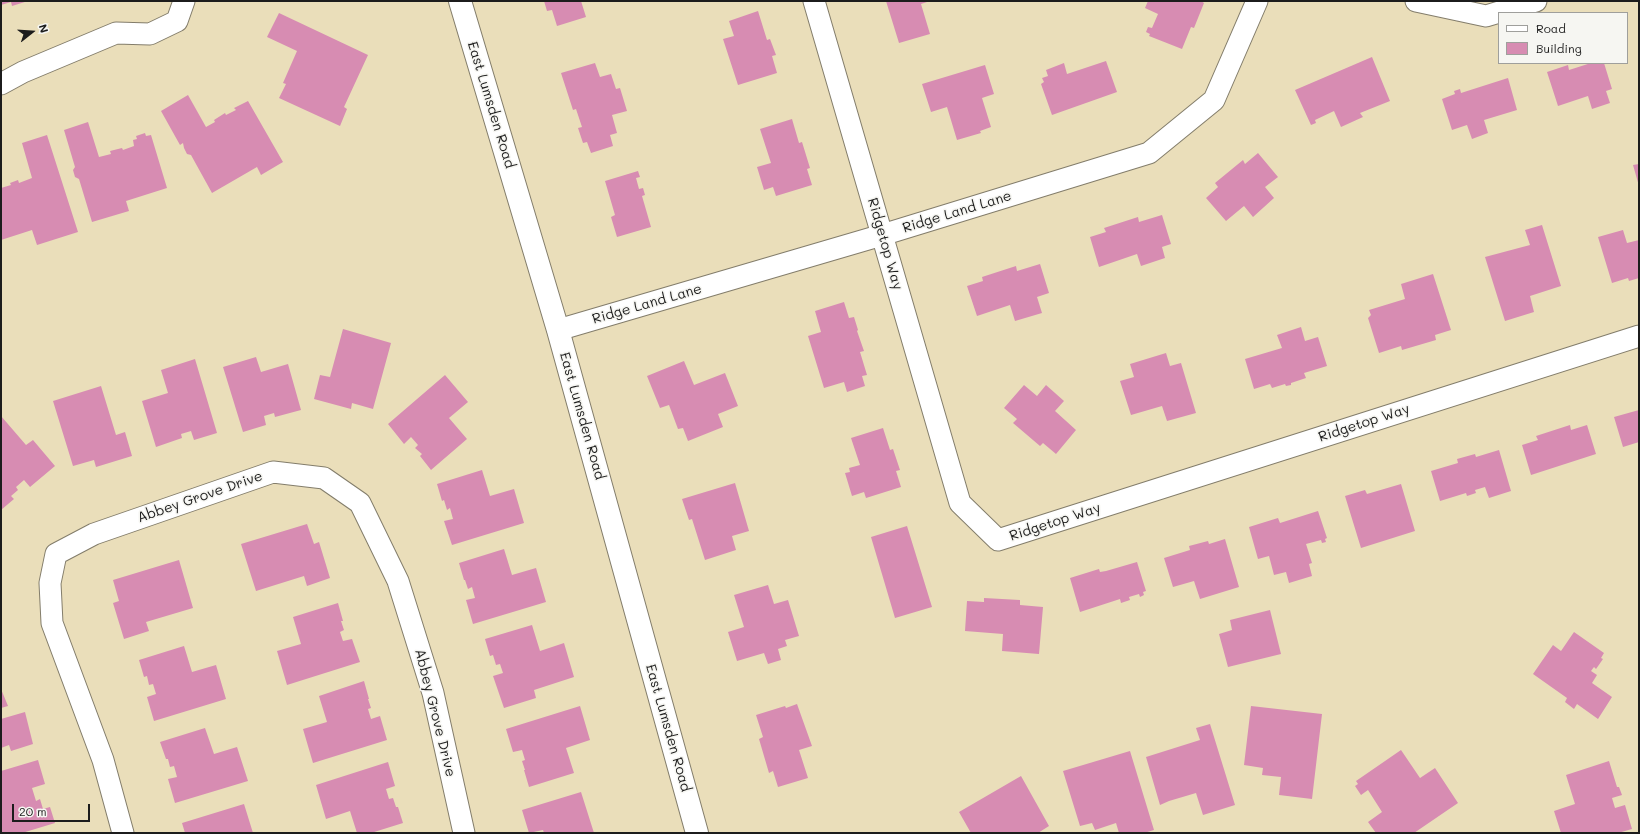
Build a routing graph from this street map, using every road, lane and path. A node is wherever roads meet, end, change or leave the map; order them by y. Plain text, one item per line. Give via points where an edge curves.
1 (184, 1) edge
2 (460, 1) edge
3 (814, 1) edge
4 (1257, 1) edge
5 (1416, 1) edge
6 (1536, 1) edge
7 (1498, 12) edge
8 (1499, 12) edge
9 (1, 84) edge
10 (882, 235) junction
11 (558, 330) junction
12 (1639, 336) edge
13 (123, 833) edge
14 (464, 833) edge
15 (697, 833) edge

1 - 9 street via 177,20 150,34 116,33
2 - 11 street, East Lumsden Road
3 - 10 street, Ridgetop Way
4 - 10 street, Ridge Land Lane via 1214,100 1149,153
5 - 7 street via 1486,16
6 - 8 street
10 - 11 street, Ridge Land Lane
10 - 12 street, Ridgetop Way via 960,503 998,540
11 - 15 street, East Lumsden Road
13 - 14 street, Abbey Grove Drive via 103,760 52,624 50,583 56,554 94,534 273,472 324,478 360,502 398,581 433,694

